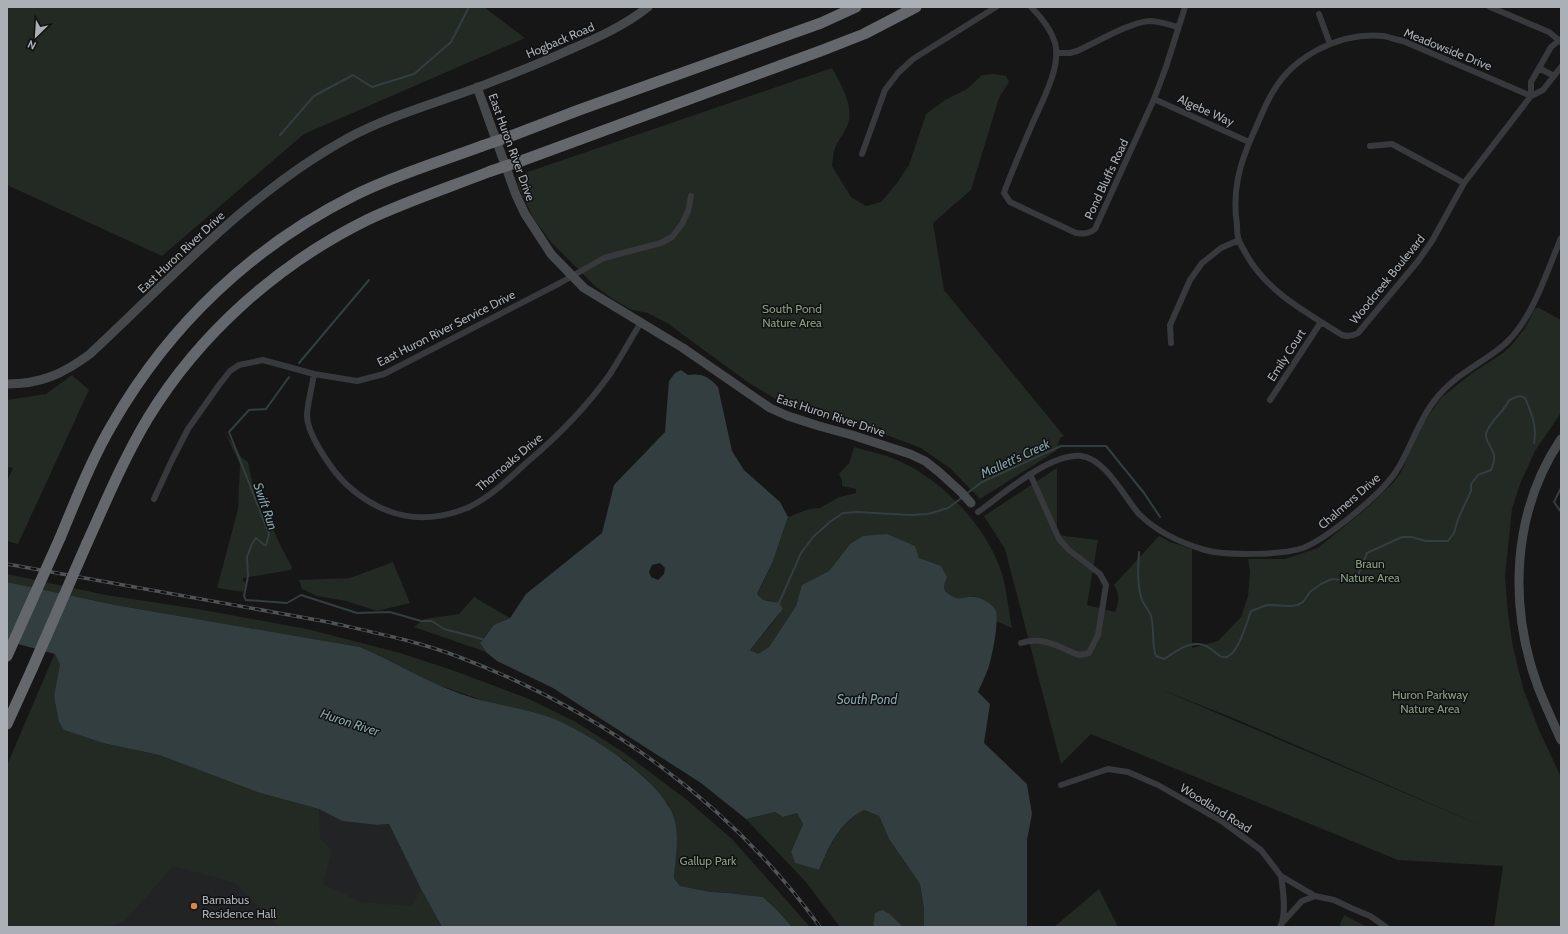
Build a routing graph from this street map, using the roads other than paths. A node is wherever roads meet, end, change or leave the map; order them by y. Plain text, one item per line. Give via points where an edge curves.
1 (648, 7) edge
2 (856, 7) edge
3 (916, 7) edge
4 (996, 7) edge
5 (1031, 7) edge
6 (1185, 7) edge
7 (1490, 7) edge
8 (1319, 14) dead end
9 (1178, 27) junction
10 (1560, 40) edge
11 (1330, 44) junction
12 (1056, 53) junction
13 (1561, 67) edge
14 (1539, 68) junction
15 (1554, 76) junction
16 (477, 88) junction
17 (1531, 96) junction
18 (1154, 99) junction
19 (1250, 142) junction
20 (1370, 146) dead end
21 (862, 154) dead end
22 (1464, 183) junction
23 (691, 196) dead end
24 (1561, 238) edge
25 (1239, 240) junction
26 (572, 276) junction
27 (642, 322) junction
28 (1321, 322) junction
29 (1330, 327) joint
30 (1171, 343) dead end
31 (314, 374) junction
32 (7, 384) edge
33 (1270, 400) dead end
34 (1561, 439) edge
35 (1030, 474) junction
36 (154, 499) dead end
37 (971, 503) dead end
38 (978, 512) dead end
39 (1021, 643) dead end
40 (7, 656) edge
41 (7, 724) edge
42 (1561, 740) edge
43 (1061, 785) dead end
44 (1281, 876) junction
45 (1315, 896) junction
46 (1281, 925) edge
47 (1386, 927) edge

1 - 16 main road, Hogback Road via 593,40
2 - 40 highway, bridge via 821,23 387,181 320,214 243,267 218,288 178,331 133,390 112,423
3 - 41 highway, bridge via 864,34 823,50 402,205 334,237 253,295 200,346 172,381 152,412 119,471
4 - 21 street via 913,59 898,73 885,90
5 - 12 street, Pond Bluffs Road via 1049,30 1055,42
6 - 9 street, Pond Bluffs Road
7 - 10 street via 1550,32
8 - 11 street
9 - 12 street via 1150,21 1135,24 1077,51
9 - 18 street, Pond Bluffs Road
10 - 14 street, Woodcreek Boulevard via 1550,47
11 - 17 street, Meadowside Drive via 1370,36 1403,41
11 - 19 street, Meadowside Drive via 1293,67 1283,78 1267,102
12 - 18 street, Pond Bluffs Road via 1048,86 1004,193 1010,202 1076,233 1083,234 1094,229
13 - 15 street, Woodcreek Boulevard
14 - 15 street
14 - 17 street, Woodcreek Boulevard via 1531,82
15 - 17 street, Woodcreek Boulevard via 1543,90
16 - 26 main road, East Huron River Drive via 525,214 551,254
16 - 32 main road, East Huron River Drive via 375,125 314,158 249,206 76,365 45,380
17 - 22 street, Woodcreek Boulevard
18 - 19 street, Algebe Way
19 - 25 street, Meadowside Drive via 1238,172 1235,197
20 - 22 street via 1392,144
22 - 29 street, Woodcreek Boulevard via 1418,261 1358,333 1346,336
23 - 26 street, East Huron River Service Drive via 682,224 672,237 604,258
24 - 35 street, Chalmers Drive via 1535,300 1506,343 1447,386 1434,400 1396,472 1385,486 1324,538 1302,548 1241,554 1206,551 1179,541 1139,514 1114,480 1096,463 1083,456 1067,457
25 - 28 street, Meadowside Drive via 1252,265 1268,283
25 - 30 street via 1221,248 1202,263 1190,280 1170,325
26 - 27 main road, East Huron River Drive via 602,300
26 - 31 street, East Huron River Service Drive via 384,374 357,381
27 - 31 street, Thornoaks Drive via 610,374 579,414 507,481 482,500 467,508 446,514 401,516 365,500 343,482 324,457 307,417
27 - 37 main road, East Huron River Drive via 770,408 925,461
28 - 29 street, Meadowside Drive
28 - 33 street, Emily Court
31 - 36 street, East Huron River Service Drive via 263,360 239,365 230,371 188,429
34 - 42 main road via 1531,499 1523,533 1519,569 1521,614 1527,650 1538,686
35 - 38 street, Chalmers Drive
35 - 39 street via 1059,539 1100,574 1106,585 1098,636 1089,653 1076,654 1045,641 1031,640
43 - 44 street, Woodland Road via 1108,769 1128,772 1158,785 1223,822 1261,850
44 - 45 street, Woodland Road
44 - 46 street
45 - 46 street via 1302,901
45 - 47 street, Woodland Road via 1334,900 1370,916

